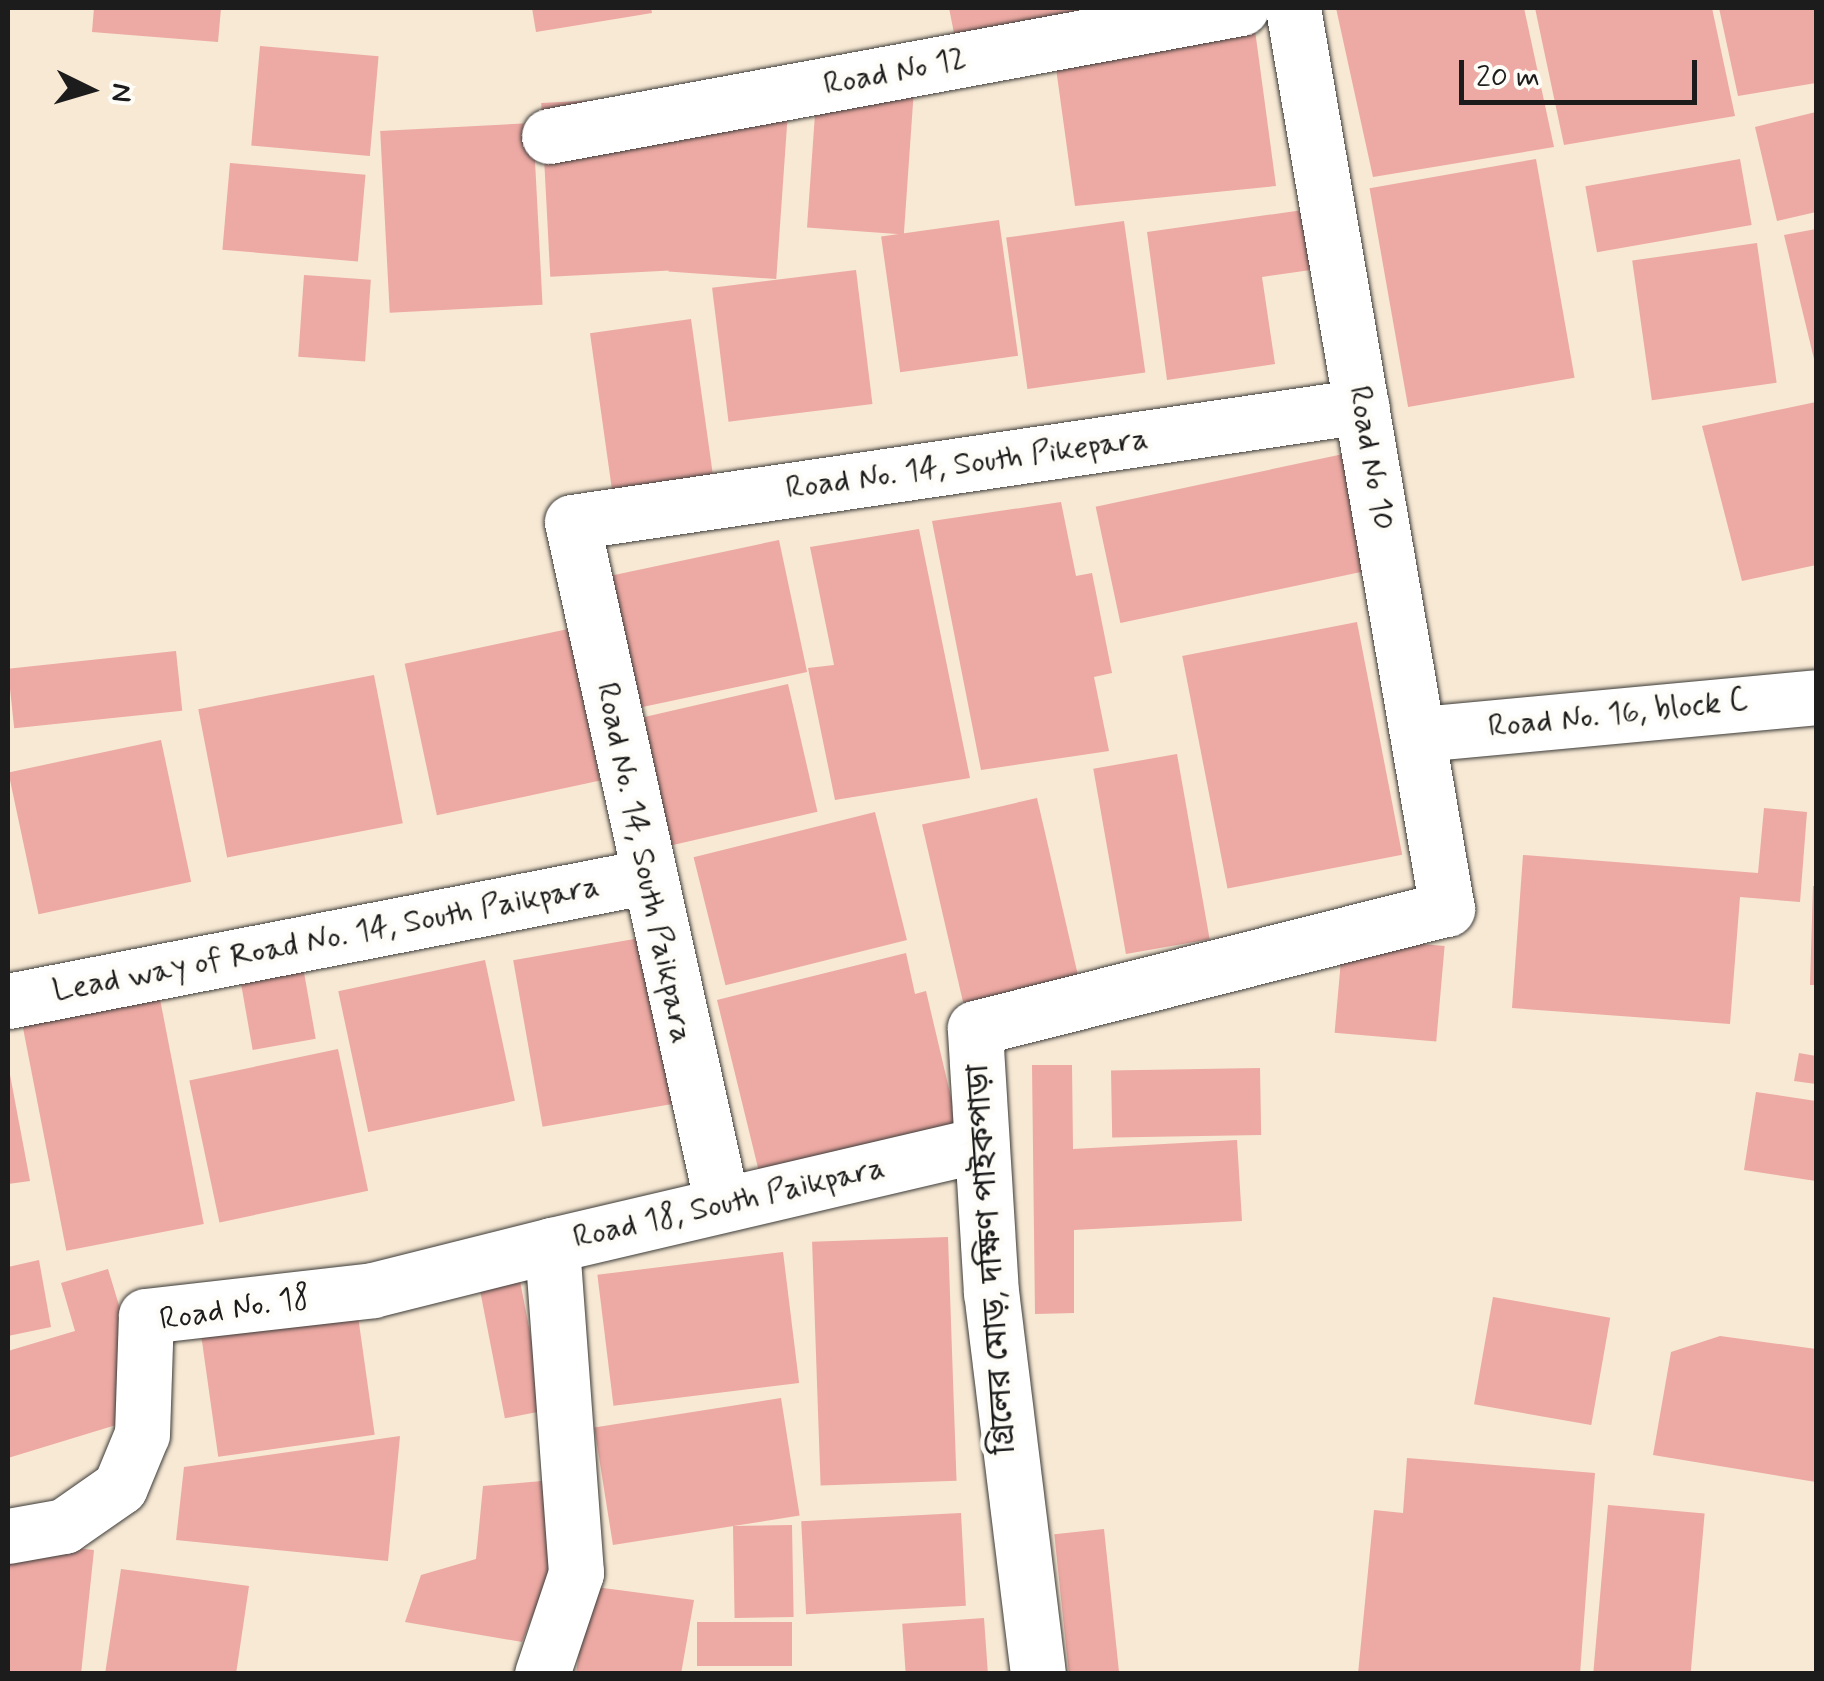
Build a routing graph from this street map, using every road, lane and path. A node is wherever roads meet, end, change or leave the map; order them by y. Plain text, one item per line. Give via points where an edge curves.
1 (1241, 8) edge
2 (1292, 8) edge
3 (549, 136) dead end
4 (1362, 406) junction
5 (572, 522) joint
6 (1816, 697) edge
7 (1420, 734) junction
8 (644, 877) junction
9 (1447, 908) joint
10 (8, 1001) edge
11 (978, 1145) junction
12 (722, 1204) junction
13 (552, 1245) junction
14 (8, 1536) edge
15 (542, 1674) edge
16 (1038, 1674) edge

1 - 3 street, Road No 12
2 - 4 street, Road No 10
4 - 5 street, Road No. 14, South Pikepara
4 - 7 street, Road No 10
5 - 8 street, Road No. 14, South Paikpara
6 - 7 street, Road No. 16, block C
7 - 9 street, Road No 10
8 - 10 street, Lead way of Road No. 14, South Paikpara
8 - 12 street, Road No. 14, South Paikpara
9 - 11 street, গ্রিলের মোড়, দক্ষিণ পাইকপাড়া via 976,1028
11 - 12 street, Road 18, South Paikpara
11 - 16 street, গ্রিলের মোড়, দক্ষিণ পাইকপাড়া via 1015,1538
12 - 13 street, Road 18, South Paikpara
13 - 14 street, Road No. 18 via 373,1290 146,1316 142,1434 120,1487 64,1526
13 - 15 street, Road 18, South Paikpara via 576,1573

